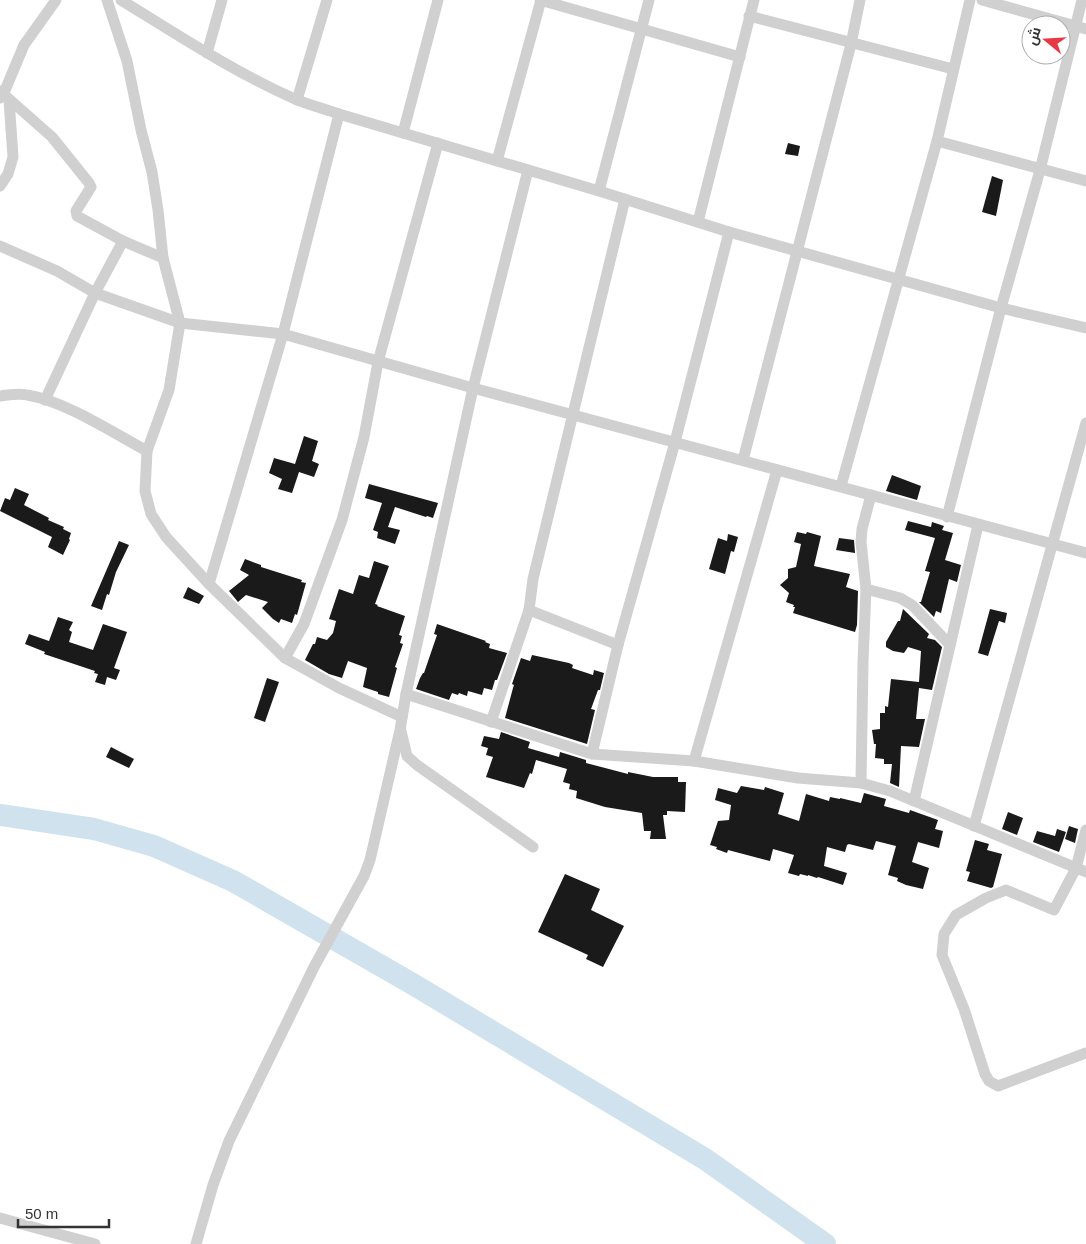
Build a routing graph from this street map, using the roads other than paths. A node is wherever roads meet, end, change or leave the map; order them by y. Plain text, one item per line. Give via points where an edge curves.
1 (56, 0) edge
2 (106, 0) edge
3 (121, 0) edge
4 (222, 0) edge
5 (327, 0) edge
6 (438, 0) edge
7 (541, 0) edge
8 (649, 0) edge
9 (754, 0) edge
10 (860, 0) edge
11 (970, 0) edge
12 (982, 0) edge
13 (1082, 0) edge
14 (749, 16) junction
15 (1081, 28) edge
16 (642, 29) junction
17 (851, 44) junction
18 (207, 53) junction
19 (740, 57) junction
20 (953, 69) junction
21 (3, 96) edge
22 (297, 100) junction
23 (339, 114) junction
24 (403, 133) junction
25 (937, 140) junction
26 (438, 143) junction
27 (497, 161) junction
28 (528, 170) junction
29 (1040, 170) junction
30 (1086, 182) edge
31 (0, 186) edge
32 (599, 191) junction
33 (625, 199) junction
34 (698, 222) junction
35 (729, 232) junction
36 (123, 241) junction
37 (0, 246) edge
38 (797, 250) junction
39 (163, 258) junction
40 (898, 278) junction
41 (95, 293) junction
42 (1001, 308) junction
43 (180, 323) junction
44 (1086, 328) edge
45 (283, 334) junction
46 (378, 362) junction
47 (473, 388) junction
48 (0, 396) edge
49 (45, 400) junction
50 (573, 415) junction
51 (1086, 423) edge
52 (675, 442) junction
53 (147, 451) junction
54 (743, 460) junction
55 (777, 470) junction
56 (841, 486) junction
57 (870, 495) junction
58 (947, 517) junction
59 (978, 525) junction
60 (1053, 545) junction
61 (1086, 553) edge
62 (209, 584) junction
63 (866, 589) junction
64 (529, 610) junction
65 (618, 645) junction
66 (950, 645) junction
67 (285, 658) junction
68 (406, 694) junction
69 (402, 716) junction
70 (491, 722) junction
71 (400, 730) junction
72 (592, 754) junction
73 (694, 761) junction
74 (861, 783) junction
75 (914, 802) junction
76 (974, 826) junction
77 (1086, 830) edge
78 (533, 847) dead end
79 (1081, 870) edge
80 (1086, 1054) edge
81 (0, 1218) edge
82 (95, 1244) edge
83 (196, 1244) edge

1 - 21 street via 24,45
2 - 39 street via 127,61 152,172
3 - 18 street
4 - 18 street
5 - 22 street
6 - 24 street
7 - 16 street
7 - 27 street
8 - 16 street
9 - 14 street
10 - 17 street
11 - 20 street
12 - 15 street
13 - 15 street
14 - 17 street
14 - 19 street
15 - 29 street
16 - 19 street
16 - 32 street
17 - 20 street
17 - 38 street
18 - 22 street
19 - 34 street
20 - 25 street
21 - 31 street via 13,156 8,174
21 - 36 street via 52,137 89,182 91,186 76,216
22 - 23 street
23 - 24 street
23 - 45 street
24 - 26 street
25 - 29 street
25 - 40 street
26 - 27 street
26 - 46 street
27 - 28 street
28 - 32 street
28 - 47 street
29 - 30 street
29 - 42 street
32 - 33 street
33 - 34 street
33 - 50 street
34 - 35 street
35 - 38 street
35 - 52 street
36 - 39 street
36 - 41 street
37 - 41 street via 57,271
38 - 40 street
38 - 54 street
39 - 43 street
40 - 42 street
40 - 56 street
41 - 43 street
41 - 49 street
42 - 44 street
42 - 58 street
43 - 45 street
43 - 53 street via 168,390
45 - 46 street
45 - 62 street
46 - 47 street
46 - 67 street via 364,437 342,520 304,624
47 - 50 street
47 - 68 street
48 - 49 street via 27,395
49 - 53 street via 63,406
50 - 52 street
50 - 64 street via 533,579
51 - 60 street
52 - 54 street
52 - 65 street
53 - 62 street via 145,490 151,514 166,537
54 - 55 street
55 - 56 street
55 - 73 street
56 - 57 street
57 - 58 street
57 - 63 street via 861,542
58 - 59 street
59 - 60 street
59 - 66 street
60 - 61 street
60 - 76 street
62 - 67 street
63 - 66 street via 900,598 912,605
63 - 74 street
64 - 65 street
64 - 70 street
65 - 72 street
66 - 75 street
67 - 69 street
68 - 69 street
68 - 70 street
69 - 71 street
70 - 72 street
71 - 78 street via 407,756 417,766
71 - 83 street via 364,876 314,967 229,1141
72 - 73 street
73 - 74 street via 798,778
74 - 75 street
75 - 76 street
76 - 79 street
77 - 79 street
79 - 80 street via 1054,910 1006,890 956,915 944,934 942,955 988,1081 998,1086
81 - 82 street

